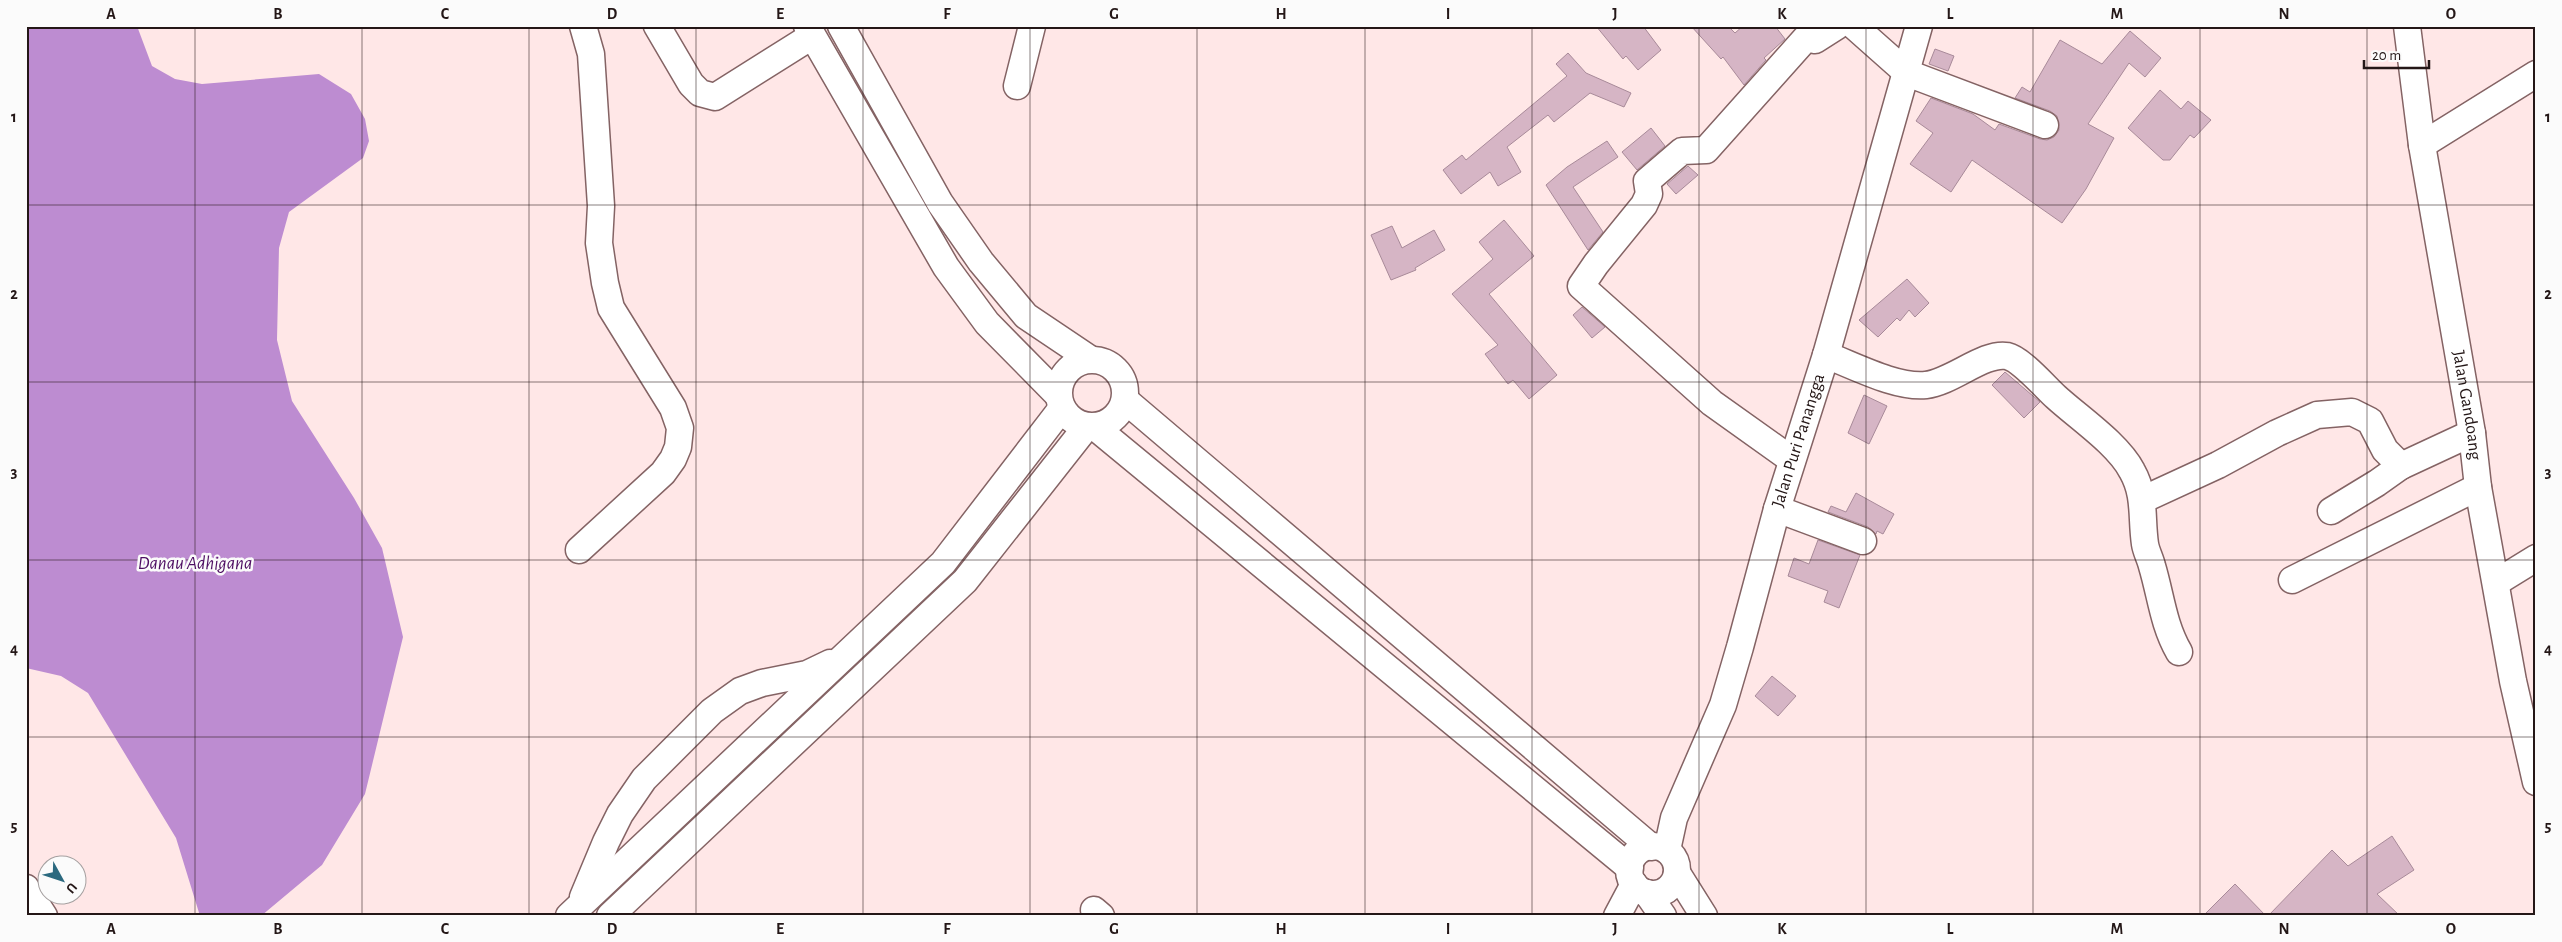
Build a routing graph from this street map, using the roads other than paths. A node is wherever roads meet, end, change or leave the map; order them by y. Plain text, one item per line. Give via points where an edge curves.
1 (583, 26) edge
2 (657, 26) edge
3 (840, 26) edge
4 (1032, 26) edge
5 (1837, 26) edge
6 (1854, 26) edge
7 (1919, 26) edge
8 (2407, 26) edge
9 (809, 31) edge
10 (1907, 73) junction
11 (2536, 74) edge
12 (1017, 86) dead end
13 (2045, 125) dead end
14 (2422, 145) junction
15 (1826, 356) junction
16 (1090, 360) junction
17 (1125, 400) junction
18 (1060, 401) junction
19 (1091, 426) junction
20 (2472, 433) junction
21 (1792, 460) junction
22 (2400, 466) junction
23 (2478, 488) junction
24 (2142, 500) junction
25 (1777, 509) junction
26 (2330, 511) dead end
27 (1863, 541) dead end
28 (579, 550) dead end
29 (2536, 558) edge
30 (2292, 580) dead end
31 (2497, 582) junction
32 (2179, 652) dead end
33 (847, 654) junction
34 (867, 675) junction
35 (2536, 782) edge
36 (1665, 857) junction
37 (1637, 882) junction
38 (26, 888) edge
39 (574, 911) edge
40 (44, 916) edge
41 (610, 916) edge
42 (1616, 916) edge
43 (1663, 916) edge
44 (1704, 916) edge

1 - 28 street via 592,54 601,206 599,243 611,308 673,408 680,428 678,447 663,473
2 - 9 street via 691,84 700,94 715,97
3 - 16 street via 940,203 981,262 1026,316
4 - 12 street
5 - 21 street via 1816,40 1806,38 1706,150 1682,151 1647,181 1649,194 1644,206 1581,286 1712,403
6 - 10 street
7 - 10 street, Jalan Puri Panangga
8 - 14 street, Jalan Gandoang
9 - 18 street via 946,267 987,323
10 - 13 street
10 - 15 street, Jalan Puri Panangga
11 - 14 street
14 - 20 street, Jalan Gandoang
15 - 21 street, Jalan Puri Panangga
15 - 24 street via 1905,385 1927,385 1954,377 2001,355 2011,357 2114,449 2131,468 2142,490
16 - 17 street via 1101,361 1119,373 1125,386
16 - 18 street via 1079,362 1068,370 1060,381
17 - 19 street via 1119,413 1108,422
17 - 36 street
18 - 19 street via 1069,418
18 - 33 street via 944,563
19 - 34 street via 965,581
19 - 37 street
20 - 22 street
20 - 23 street, Jalan Gandoang
21 - 25 street, Jalan Puri Panangga
22 - 24 street via 2385,450 2370,421 2352,412 2317,415
22 - 26 street
23 - 30 street
23 - 31 street, Jalan Gandoang
24 - 32 street via 2145,545 2169,634
25 - 27 street
25 - 36 street, Jalan Puri Panangga via 1723,705 1674,818
29 - 31 street
31 - 35 street, Jalan Gandoang via 2513,681
33 - 34 street
33 - 39 street
33 - 39 street via 807,674 740,691 712,711 644,778 620,814
34 - 41 street
36 - 37 street via 1636,854
36 - 37 street via 1674,881 1663,892
36 - 44 street
37 - 42 street
37 - 43 street
38 - 40 street

